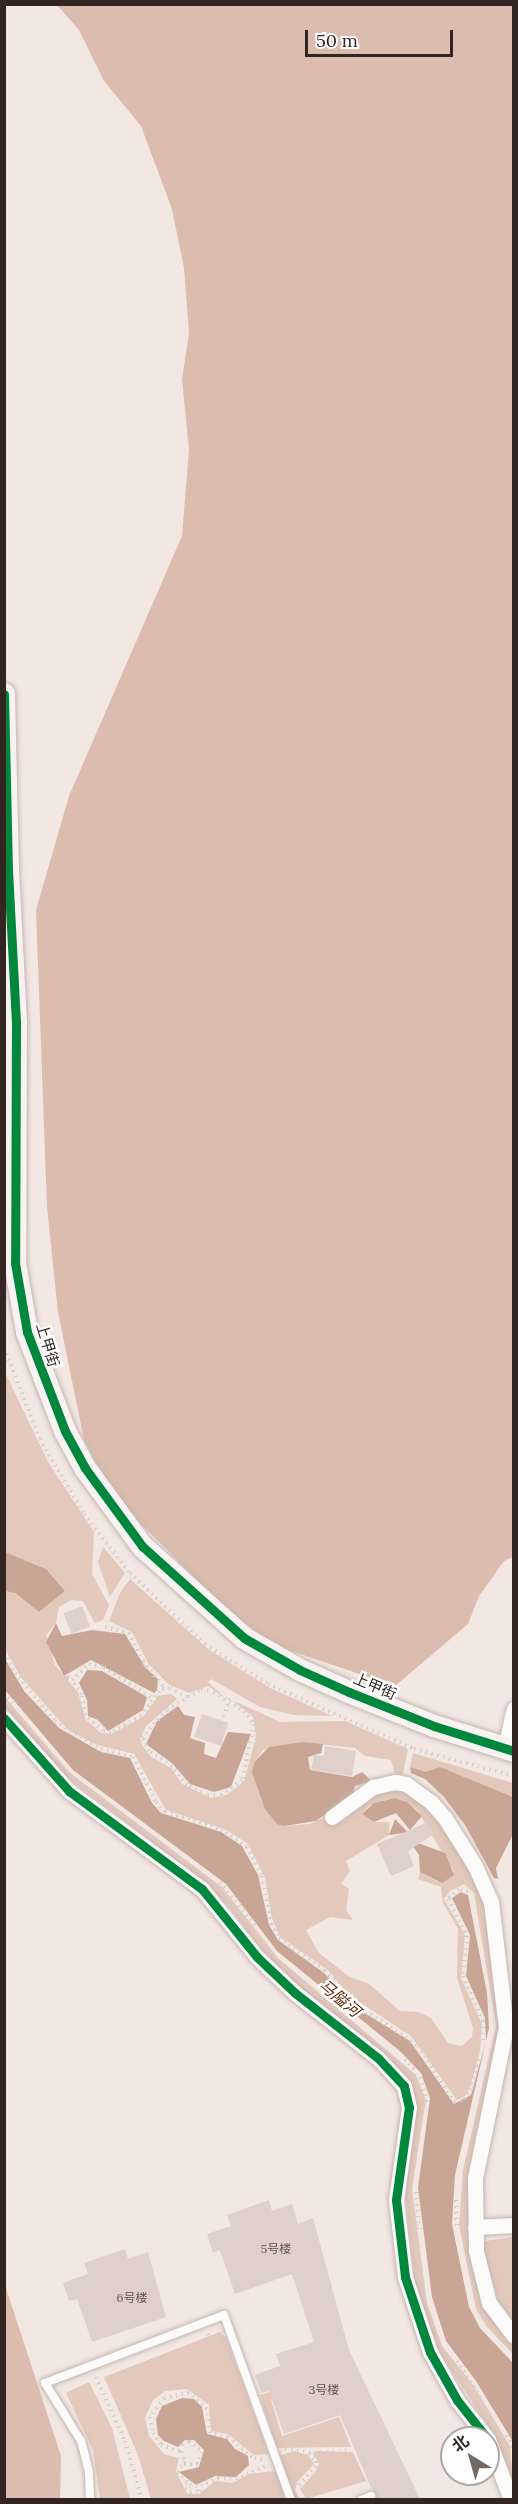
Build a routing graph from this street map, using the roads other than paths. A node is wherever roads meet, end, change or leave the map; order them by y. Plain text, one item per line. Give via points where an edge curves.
1 (4, 694) edge
2 (6, 824) edge
3 (4, 984) edge
4 (4, 1151) edge
5 (4, 1259) edge
6 (513, 1709) edge
7 (4, 1718) edge
8 (511, 1755) edge
9 (332, 1817) dead end
10 (513, 2225) edge
11 (475, 2227) junction
12 (513, 2336) edge
13 (478, 2426) edge
14 (500, 2470) edge
15 (371, 2496) dead end
16 (90, 2499) edge
17 (291, 2499) edge
18 (361, 2499) edge
19 (511, 2499) edge

1 - 2 street, 上甲街
2 - 8 street, 上甲街 via 16,1022 14,1205 19,1298 42,1378 85,1468 142,1546 244,1638 300,1670
3 - 4 street
5 - 8 street, 上甲街 via 9,1300 41,1408 106,1519 170,1592 236,1647 292,1680 380,1721
6 - 8 street
7 - 13 street via 69,1791 202,1889 257,1957 378,2058 404,2086 409,2107 396,2200 405,2277 430,2352 457,2400
9 - 11 street via 373,1787 406,1784 445,1818 475,1866 491,1902 506,2026 475,2178
10 - 11 street
11 - 12 street via 483,2287
14 - 19 street
15 - 18 lane
16 - 17 lane via 89,2472 81,2441 45,2383 224,2315

